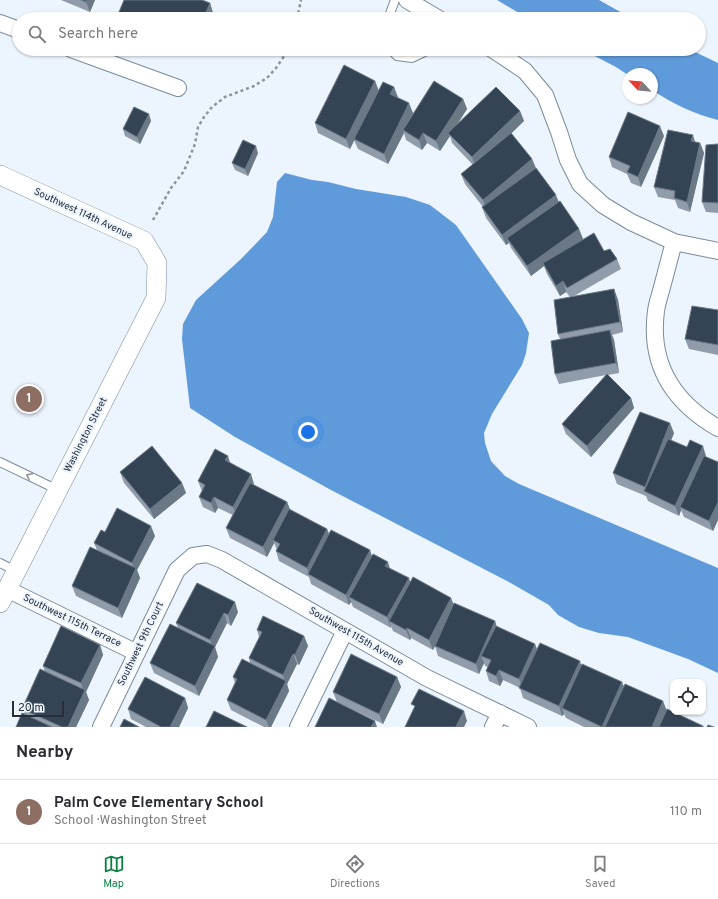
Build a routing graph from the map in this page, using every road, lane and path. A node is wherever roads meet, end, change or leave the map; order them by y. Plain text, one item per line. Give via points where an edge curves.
1 (301, 0) edge
2 (395, 0) edge
3 (407, 0) edge
4 (298, 12) edge
5 (391, 12) edge
6 (427, 12) edge
7 (0, 23) edge
8 (12, 27) edge
9 (90, 56) edge
10 (284, 56) edge
11 (397, 56) edge
12 (416, 56) edge
13 (502, 56) edge
14 (178, 88) dead end
15 (0, 175) edge
16 (154, 220) dead end
17 (674, 242) junction
18 (718, 251) edge
19 (157, 264) joint
20 (718, 428) edge
21 (0, 462) edge
22 (58, 490) junction
23 (185, 563) joint
24 (8, 567) edge
25 (3, 596) edge
26 (345, 631) junction
27 (137, 652) junction
28 (497, 720) edge
29 (101, 727) edge
30 (298, 727) edge
31 (528, 727) edge

1 - 4 path
2 - 5 lane
3 - 6 street
7 - 8 street
9 - 14 street
10 - 16 path via 267,78 225,97 204,117 198,127 195,144 184,171 171,188
11 - 12 lane
13 - 17 street via 525,71 545,94 568,160 580,184 603,204 625,218
15 - 19 street, Southwest 114th Avenue via 144,242
17 - 18 street
17 - 20 street via 656,310 654,334 658,357 668,382 681,400 704,420
19 - 22 street, Washington Street via 156,298
22 -> 21 lane
22 - 24 street, Washington Street
23 - 26 street, Southwest 115th Avenue via 193,556 207,554 222,560
23 - 27 street, Southwest 9th Court via 177,570
24 - 25 street, Washington Street
25 - 27 street, Southwest 115th Terrace
26 - 28 street, Southwest 115th Avenue
26 - 30 street
27 - 29 street, Southwest 9th Court
28 - 31 street, Southwest 115th Avenue

